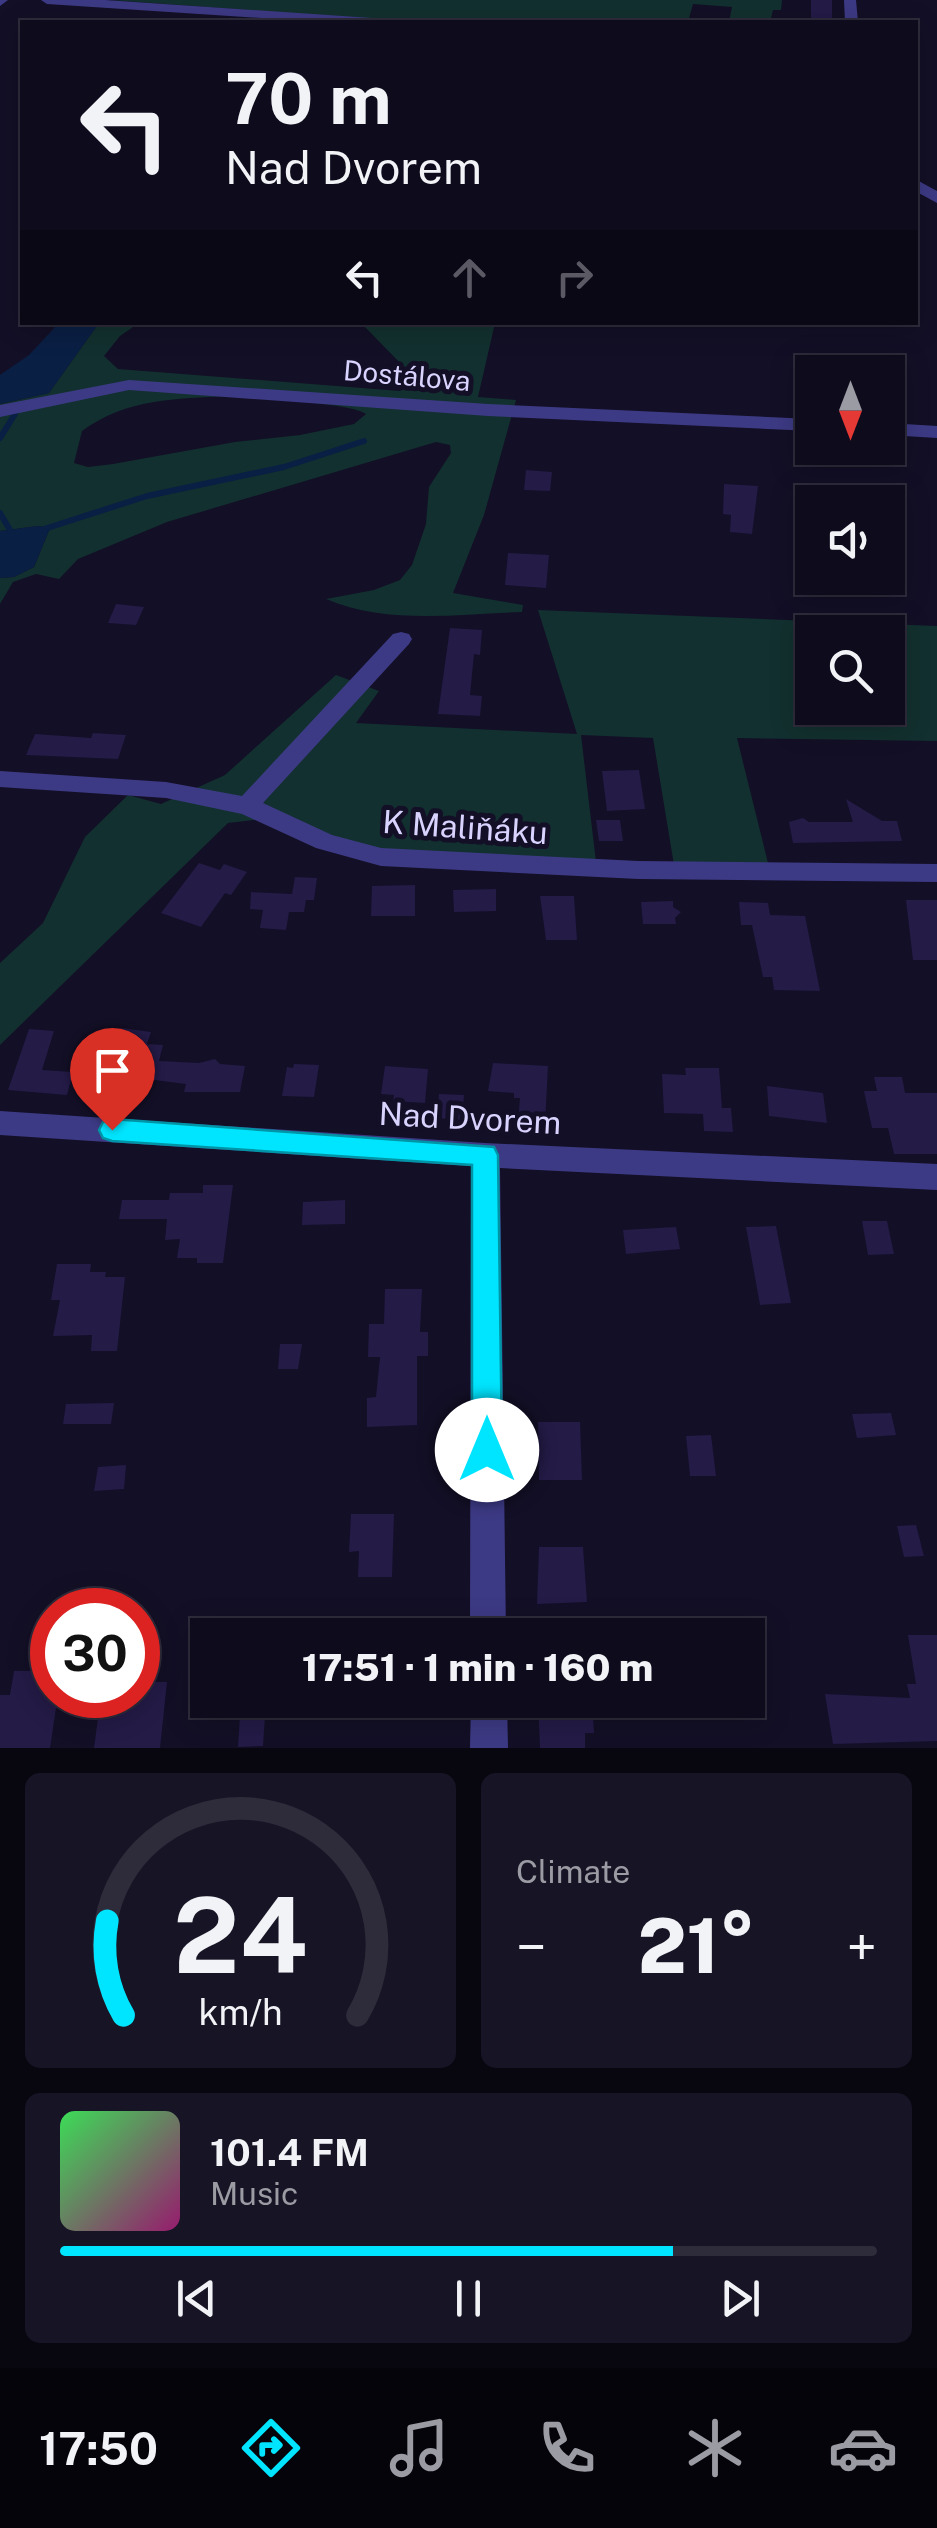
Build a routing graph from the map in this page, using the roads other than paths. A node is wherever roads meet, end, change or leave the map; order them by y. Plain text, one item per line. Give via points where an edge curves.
1 (47, 0) edge
2 (342, 20) edge
3 (0, 411) edge
4 (795, 424) edge
5 (905, 430) edge
6 (937, 432) edge
7 (401, 639) dead end
8 (0, 779) edge
9 (246, 806) junction
10 (937, 873) edge
11 (0, 1123) edge
12 (485, 1155) junction
13 (937, 1177) edge
14 (488, 1618) edge
15 (489, 1718) edge
16 (489, 1748) edge

1 - 2 street
3 - 4 street, Dostálova via 129,386 198,386 488,410
5 - 6 street
7 - 9 street
8 - 9 street, K Maliňáku via 166,790
9 - 10 street, K Maliňáku via 325,842 381,856 638,870
11 - 12 street, Nad Dvorem
12 - 13 street, Nad Dvorem
12 - 14 street
15 - 16 street

